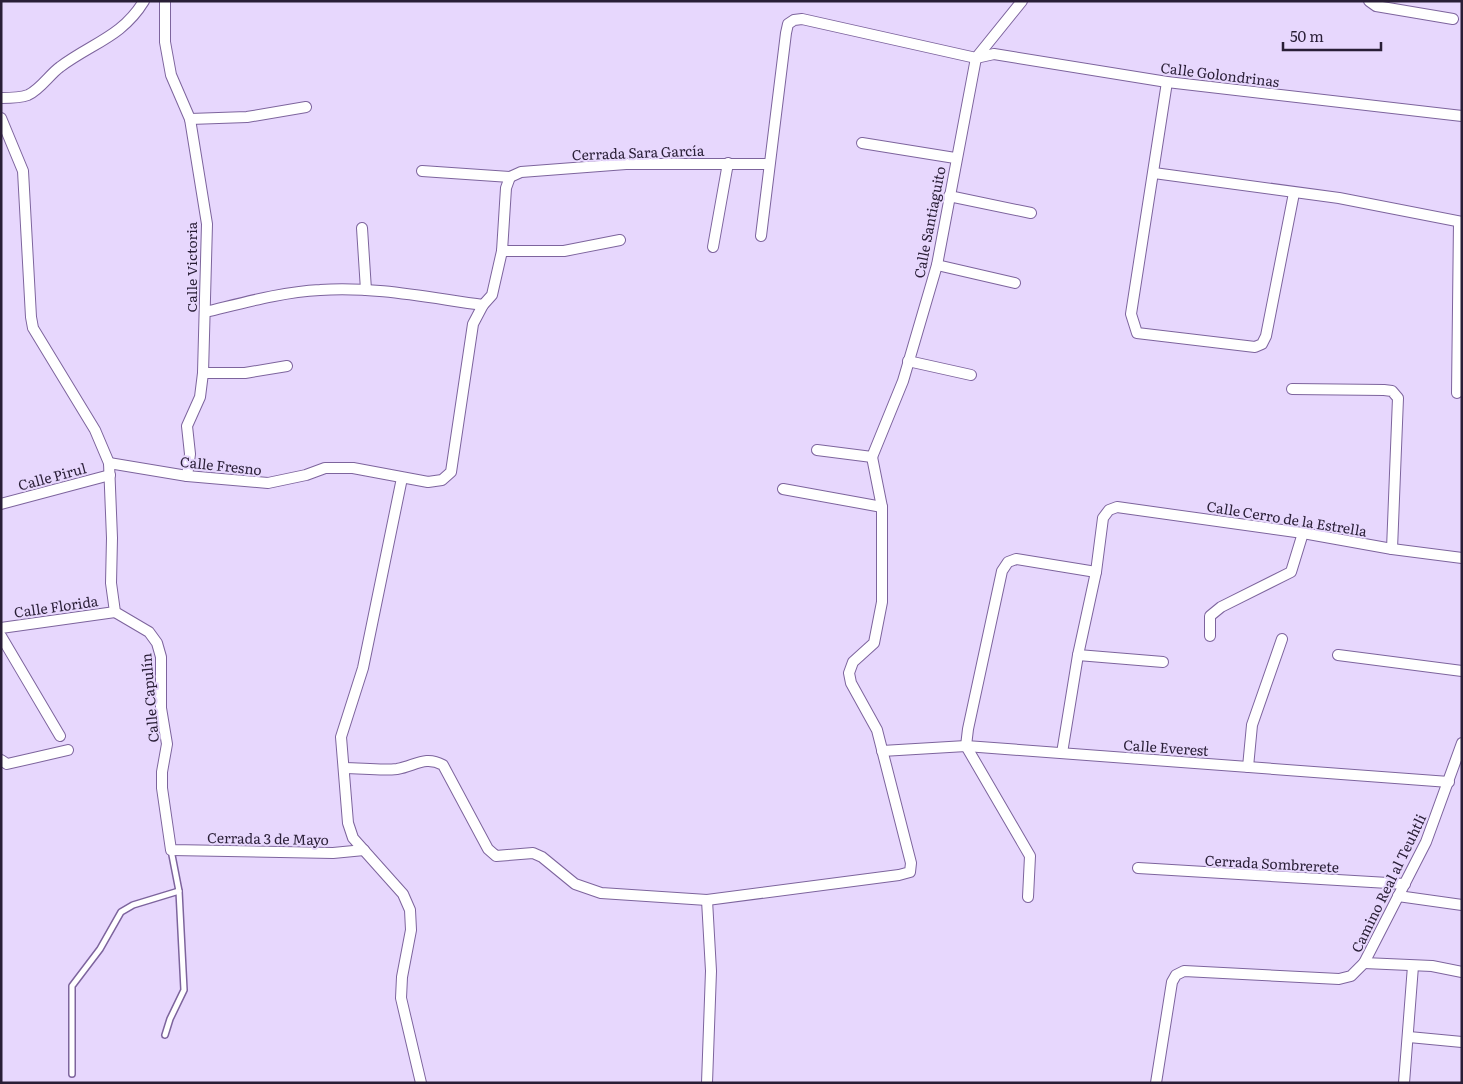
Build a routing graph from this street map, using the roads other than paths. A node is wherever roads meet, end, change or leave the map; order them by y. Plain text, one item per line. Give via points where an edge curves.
1 (144, 1) edge
2 (165, 1) edge
3 (1022, 1) edge
4 (1369, 1) edge
5 (1453, 19) dead end
6 (976, 58) junction
7 (1167, 82) junction
8 (1, 98) edge
9 (306, 106) dead end
10 (1462, 116) edge
11 (1, 118) edge
12 (190, 120) junction
13 (862, 144) dead end
14 (955, 158) junction
15 (728, 163) junction
16 (769, 164) junction
17 (422, 171) dead end
18 (1154, 174) junction
19 (510, 177) junction
20 (1294, 193) junction
21 (949, 196) junction
22 (1031, 213) dead end
23 (1460, 222) edge
24 (362, 228) dead end
25 (761, 236) dead end
26 (620, 240) dead end
27 (713, 247) dead end
28 (502, 251) junction
29 (937, 264) junction
30 (1016, 283) dead end
31 (366, 290) junction
32 (483, 305) junction
33 (205, 312) junction
34 (908, 361) junction
35 (287, 366) dead end
36 (203, 373) junction
37 (971, 375) dead end
38 (1292, 389) dead end
39 (1457, 393) dead end
40 (816, 450) dead end
41 (872, 457) junction
42 (109, 463) junction
43 (110, 475) junction
44 (187, 476) junction
45 (402, 478) junction
46 (783, 489) dead end
47 (1, 504) edge
48 (882, 506) junction
49 (1303, 533) junction
50 (1392, 550) junction
51 (1462, 558) edge
52 (1096, 572) junction
53 (115, 612) junction
54 (1, 628) edge
55 (1, 636) edge
56 (1210, 636) dead end
57 (1282, 639) dead end
58 (1078, 655) junction
59 (1338, 655) dead end
60 (1163, 662) dead end
61 (1462, 671) edge
62 (60, 736) dead end
63 (1462, 743) edge
64 (966, 746) junction
65 (68, 750) dead end
66 (882, 752) junction
67 (1062, 753) junction
68 (1, 760) edge
69 (1248, 767) junction
70 (344, 768) junction
71 (1449, 782) junction
72 (171, 850) junction
73 (364, 850) junction
74 (1138, 868) dead end
75 (1405, 884) junction
76 (179, 891) junction
77 (1028, 896) dead end
78 (1398, 896) junction
79 (707, 900) junction
80 (1462, 905) edge
81 (1364, 963) junction
82 (1414, 966) junction
83 (1462, 972) edge
84 (165, 1035) dead end
85 (1409, 1037) junction
86 (1462, 1042) edge
87 (72, 1074) dead end
88 (421, 1083) edge
89 (707, 1083) edge
90 (1156, 1083) edge
91 (1404, 1083) edge

1 - 8 street via 133,18 112,36 85,49 58,68 29,95
2 - 12 street, Calle Victoria via 165,42 171,74
3 - 6 street, Calle Santiaguito
4 - 5 street via 1376,6
6 - 7 street, Calle Golondrinas via 994,54
6 - 14 street, Calle Santiaguito
6 - 16 street, Calle Golondrinas via 802,19 794,20 788,24
7 - 10 street, Calle Golondrinas
7 - 18 street
9 - 12 street via 247,117
11 - 42 street via 24,171 33,328 95,430
12 - 33 street, Calle Victoria via 207,224
13 - 14 street
14 - 21 street, Calle Santiaguito
15 - 16 street, Cerrada Sara García
15 - 19 street, Cerrada Sara García via 626,164 521,172
15 - 27 street
16 - 25 street
17 - 19 street, Cerrada Sara García
18 - 20 street
18 - 20 street via 1131,314 1137,333 1256,348 1262,344
19 - 28 street, Calle Fresno via 506,188
20 - 23 street via 1339,198
21 - 22 street
21 - 29 street, Calle Santiaguito
23 - 39 street
24 - 31 street
26 - 28 street via 564,251
28 - 32 street, Calle Fresno via 492,295
29 - 30 street
29 - 34 street, Calle Santiaguito
31 - 32 street
31 - 33 street via 293,293
32 - 45 street, Calle Fresno via 473,324 451,472 442,480 435,481
33 - 36 street, Calle Victoria
34 - 37 street
34 - 41 street, Calle Santiaguito
35 - 36 street via 245,373
36 - 44 street, Calle Victoria via 200,397 187,426 190,454
38 - 50 street via 1384,390 1392,391 1398,398
40 - 41 street
41 - 48 street
42 - 43 street
42 - 44 street, Calle Fresno
43 - 47 street, Calle Pirul
43 - 53 street via 110,583
44 - 45 street, Calle Fresno via 268,483 325,468 353,468
45 - 70 street via 362,668 341,737
46 - 48 street
48 - 66 street via 884,574 879,627 874,643 853,662 849,673 851,683 877,730
49 - 50 street, Calle Cerro de la Estrella
49 - 52 street, Calle Cerro de la Estrella via 1117,507 1109,510 1103,518
49 - 56 street via 1291,572 1221,607 1210,616
50 - 51 street, Calle Cerro de la Estrella
52 - 58 street
52 - 64 street via 1016,558 1008,562 1002,571
53 - 54 street, Calle Florida
53 - 72 street, Calle Capulín via 148,632 159,650 161,708 167,744 162,788
55 - 62 street
57 - 69 street via 1252,725
58 - 60 street
58 - 67 street
59 - 61 street
63 - 71 street, Camino Real al Teuhtli
64 - 66 street, Calle Everest
64 - 67 street, Calle Everest
64 - 77 street via 1030,856
65 - 68 street via 6,764
66 - 79 street via 911,863 910,872
67 - 69 street, Calle Everest
69 - 71 street, Calle Everest
70 - 73 street via 348,823 353,838
70 - 79 street via 397,769 434,760 443,765 488,849 496,856 533,853 575,884 601,893
71 - 75 street, Camino Real al Teuhtli via 1426,842
72 - 73 street, Cerrada 3 de Mayo via 333,854
72 - 76 lane, Calle Capulín
73 - 88 street via 403,894 410,910 411,930 401,998
74 - 75 street, Cerrada Sombrerete
75 - 78 street, Camino Real al Teuhtli
76 - 84 lane, Calle Capulín via 184,990
76 - 87 lane via 121,912 100,949 72,986
78 - 80 street
78 - 81 street, Camino Real al Teuhtli
79 - 89 street via 711,971
81 - 82 street, Camino Real al Teuhtli
81 - 90 street via 1351,976 1339,980 1184,972 1176,975 1172,982
82 - 83 street, Camino Real al Teuhtli
82 - 85 street
85 - 86 street
85 - 91 street

